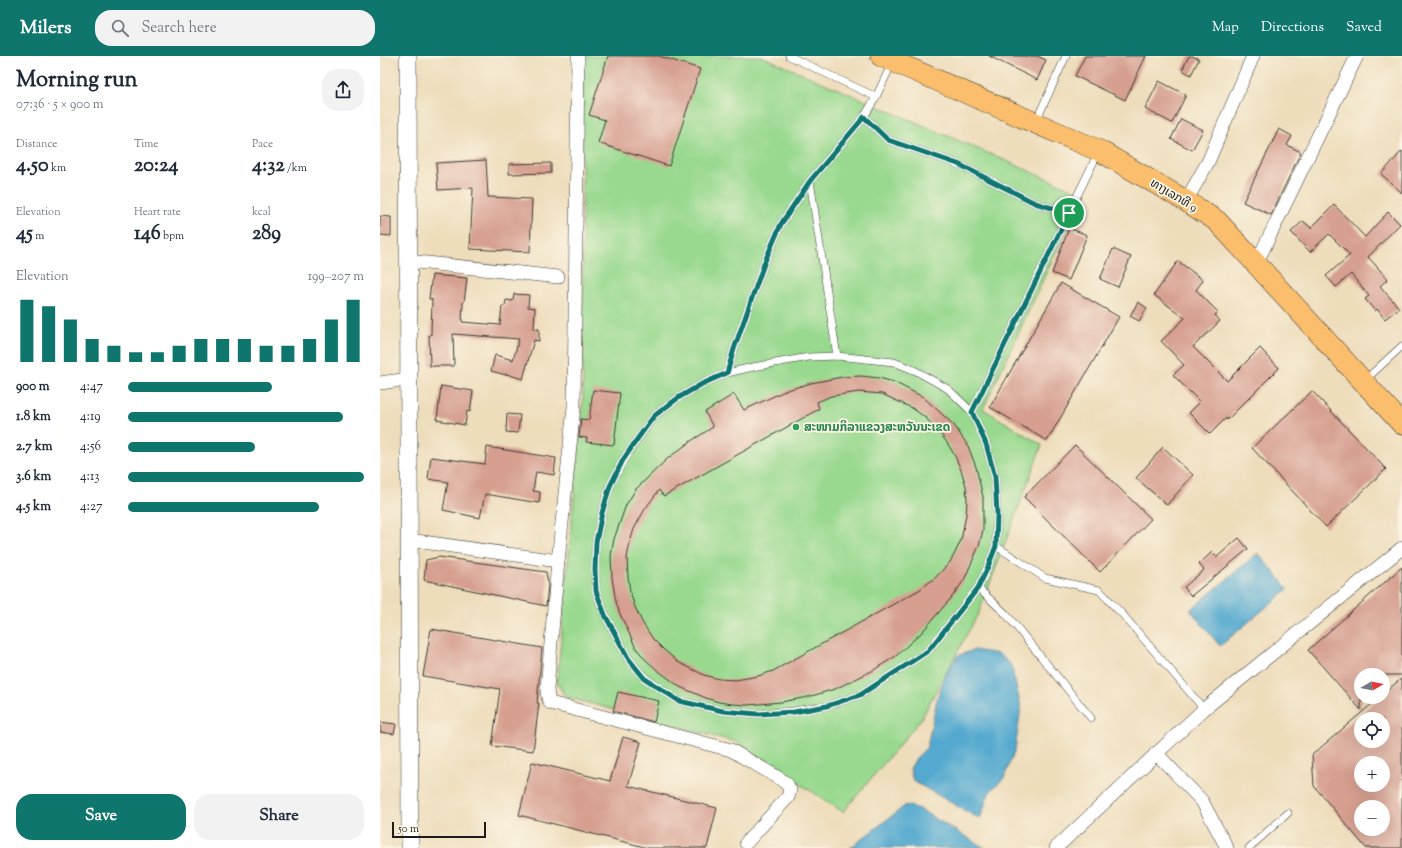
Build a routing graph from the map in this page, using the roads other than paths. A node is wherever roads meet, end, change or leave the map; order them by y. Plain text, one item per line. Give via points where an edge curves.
1 (408, 56) edge
2 (578, 56) edge
3 (789, 56) edge
4 (1066, 56) edge
5 (1253, 56) edge
6 (1358, 56) edge
7 (887, 58) edge
8 (876, 97) junction
9 (864, 117) junction
10 (1035, 123) junction
11 (1100, 151) junction
12 (810, 181) junction
13 (1186, 201) junction
14 (1069, 213) junction
15 (408, 261) junction
16 (1256, 264) junction
17 (558, 278) dead end
18 (1402, 346) edge
19 (837, 356) junction
20 (727, 373) junction
21 (409, 379) junction
22 (1363, 381) junction
23 (380, 383) edge
24 (972, 412) junction
25 (1402, 424) edge
26 (409, 540) junction
27 (996, 546) junction
28 (1402, 548) edge
29 (558, 561) junction
30 (978, 588) junction
31 (1204, 708) junction
32 (1091, 718) dead end
33 (1156, 753) junction
34 (1288, 813) dead end
35 (746, 843) dead end
36 (410, 848) edge
37 (1056, 848) edge
38 (1226, 848) edge
39 (1249, 848) edge

1 - 15 street
2 - 29 street via 574,407
3 - 8 lane
4 - 10 lane
5 - 13 street via 1208,162
6 - 16 street
7 - 8 lane
7 - 10 main road, ທາງເລກທີ 9
8 - 9 lane
9 - 12 lane
9 - 14 lane via 888,140 958,164 1035,203
10 - 11 main road, ທາງເລກທີ 9
11 - 13 main road, ທາງເລກທີ 9
11 - 14 lane
12 - 19 lane
12 - 20 lane via 781,224 765,261
13 - 16 main road, ທາງເລກທີ 9 via 1217,221
14 - 24 lane
15 - 17 street
15 - 21 street
16 - 22 main road, ທາງເລກທີ 9
18 - 22 lane
19 - 20 lane via 809,357
19 - 24 lane via 894,362 916,370 948,389
20 - 30 lane via 678,398 654,416 623,460 610,486 602,513 596,542 596,591 615,636 644,678 679,701 723,711 758,714 794,712 827,706 860,695 928,651
21 - 23 street
21 - 26 street
22 - 25 main road, ທາງເລກທີ 9
24 - 27 lane via 986,444 995,477
26 - 29 street
26 - 36 street
27 - 30 lane
27 - 31 lane via 1045,578 1098,590
28 - 31 street
29 - 35 street via 547,689 550,703 731,750 779,778 790,790 788,796
30 - 32 lane via 1006,614
31 - 33 street
33 - 37 street
33 - 38 street via 1202,801
34 - 39 lane

